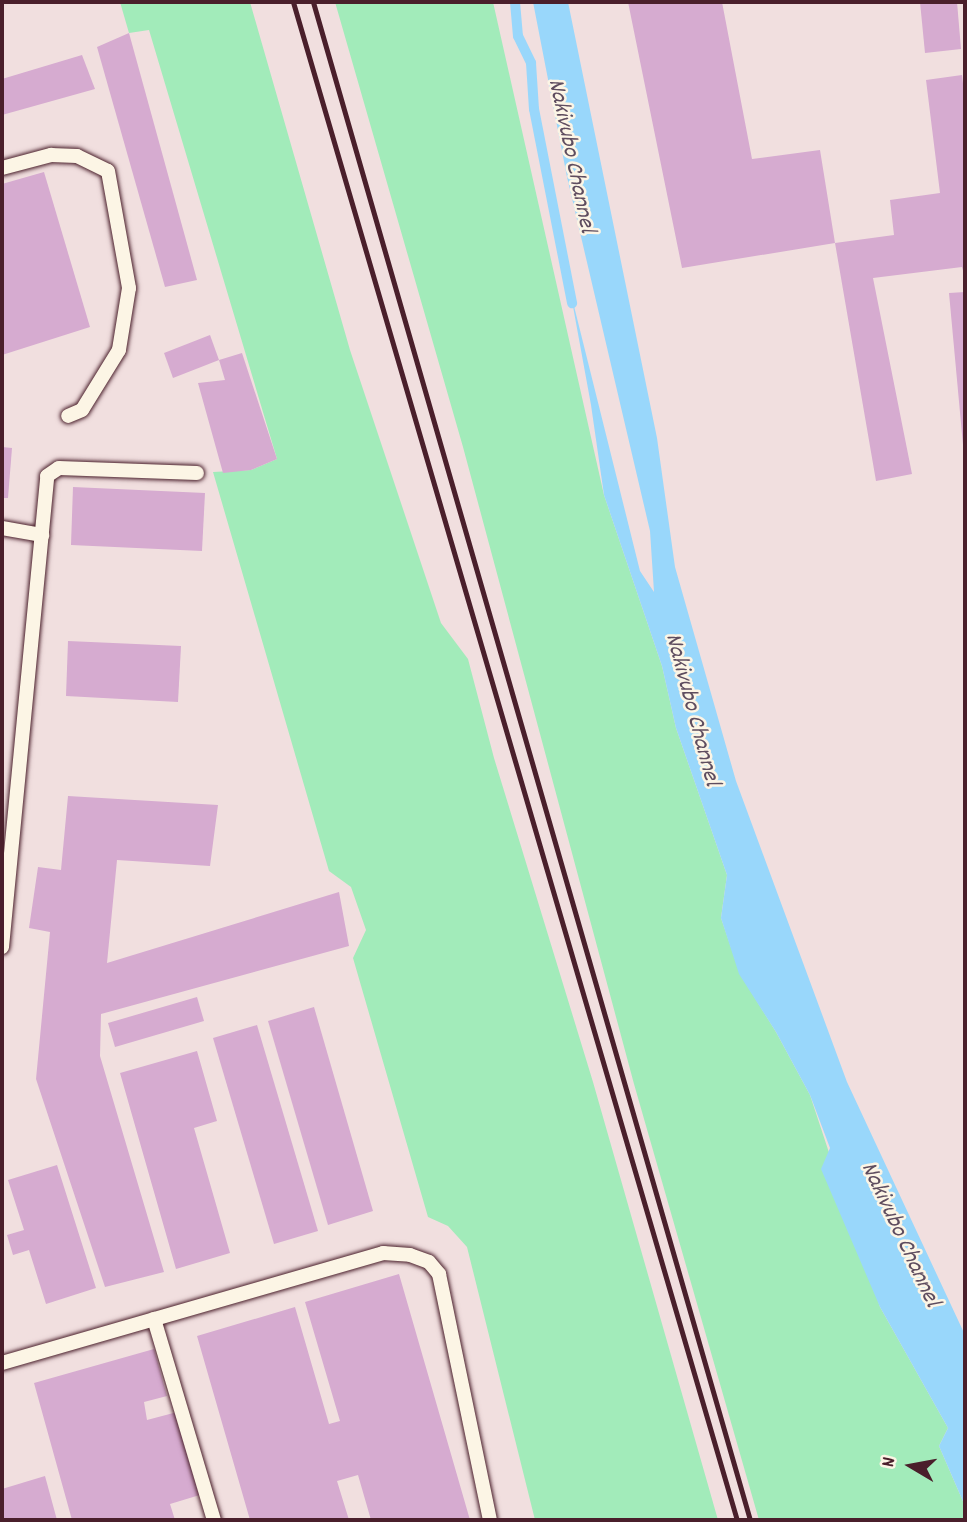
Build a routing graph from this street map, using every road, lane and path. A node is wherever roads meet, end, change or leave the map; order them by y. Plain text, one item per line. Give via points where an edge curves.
1 (2, 169) edge
2 (68, 416) dead end
3 (197, 473) dead end
4 (2, 528) edge
5 (42, 535) junction
6 (9, 805) edge
7 (2, 947) edge
8 (153, 1319) junction
9 (2, 1363) edge
10 (214, 1520) edge
11 (490, 1520) edge

1 - 2 lane via 51,155 77,156 108,171 129,288 118,350 82,410
3 - 5 lane via 59,468 47,476
4 - 5 lane
5 - 6 lane
6 - 7 lane
8 - 9 lane
8 - 10 lane
8 - 11 lane via 383,1254 410,1255 429,1262 439,1275

